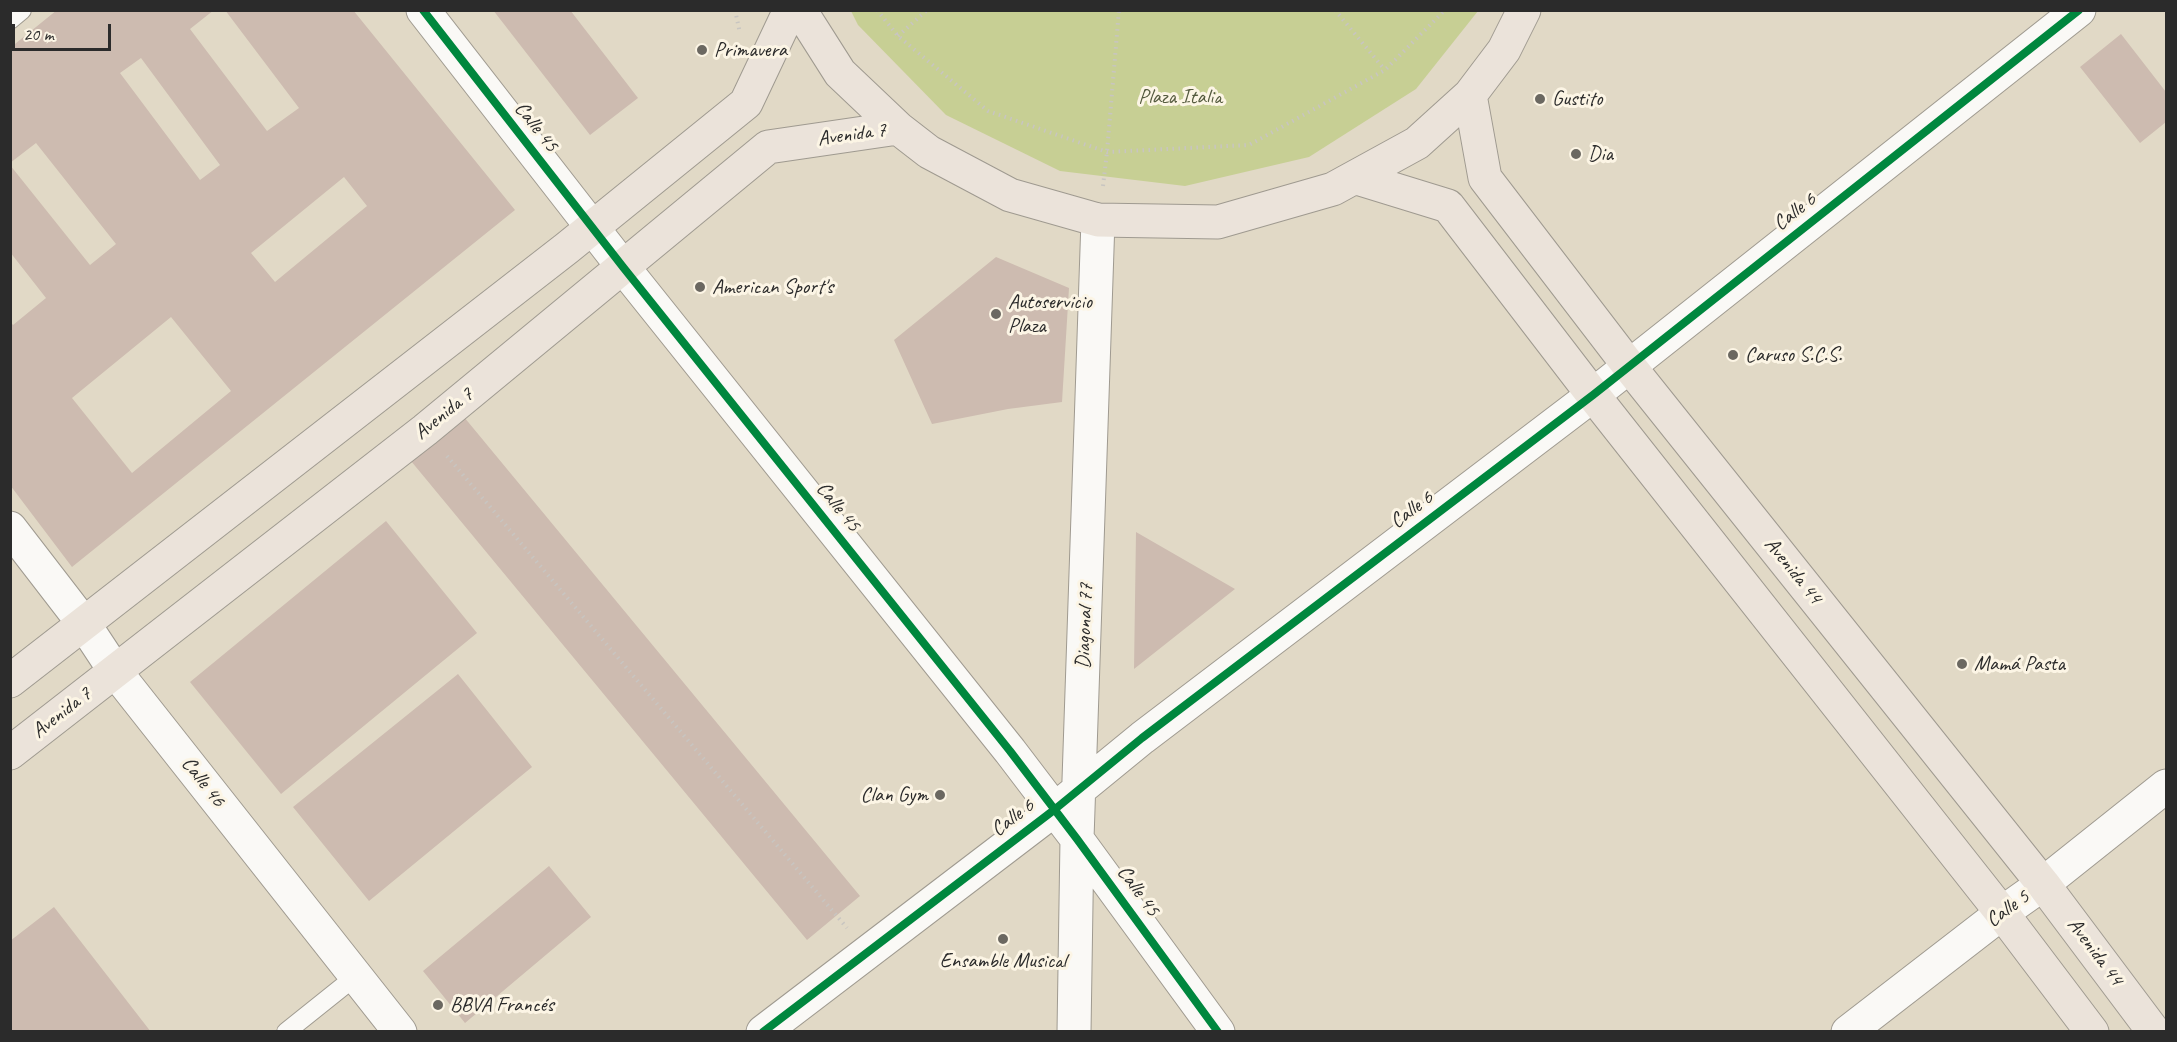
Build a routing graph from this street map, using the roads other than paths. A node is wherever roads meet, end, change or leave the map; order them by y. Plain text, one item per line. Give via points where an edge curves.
1 (22, 10) edge
2 (423, 10) edge
3 (790, 10) edge
4 (800, 10) edge
5 (1524, 10) edge
6 (2079, 10) edge
7 (10, 20) edge
8 (1470, 95) junction
9 (898, 128) junction
10 (1357, 178) junction
11 (1098, 220) junction
12 (592, 228) junction
13 (623, 267) junction
14 (1629, 366) junction
15 (1593, 395) junction
16 (10, 528) edge
17 (84, 624) junction
18 (116, 671) junction
19 (10, 681) edge
20 (10, 753) edge
21 (2166, 786) edge
22 (1079, 789) junction
23 (1054, 810) junction
24 (1077, 839) junction
25 (2043, 884) junction
26 (2002, 913) junction
27 (356, 976) junction
28 (286, 1032) edge
29 (400, 1032) edge
30 (763, 1032) edge
31 (1074, 1032) edge
32 (1218, 1032) edge
33 (1848, 1032) edge
34 (2092, 1032) edge
35 (2154, 1032) edge

1 - 7 lane
2 - 12 street, Calle 45
3 - 12 main road via 746,103
4 - 9 main road via 840,73
5 - 8 main road via 1504,50
6 - 14 street, Calle 6
8 - 10 main road via 1417,143
8 - 14 main road, Avenida 44 via 1485,178
9 - 11 main road via 929,152 1010,195
9 - 13 main road, Avenida 7 via 768,147
10 - 11 main road via 1333,189 1218,222
10 - 15 main road via 1448,206
11 - 22 street, Diagonal 77
12 - 13 street, Calle 45
12 - 17 main road
13 - 18 main road, Avenida 7 via 425,430
13 - 23 street, Calle 45
14 - 15 street, Calle 6
14 - 25 main road, Avenida 44
15 - 22 street, Calle 6
15 - 26 main road
16 - 17 street, Calle 46
17 - 18 street, Calle 46
17 - 19 main road
18 - 20 main road, Avenida 7
18 - 27 street, Calle 46
21 - 25 street, Calle 5
22 - 23 street, Calle 6
22 - 24 street, Diagonal 77
23 - 24 street, Calle 45
23 - 30 street, Calle 6
24 - 31 street, Diagonal 77
24 - 32 street, Calle 45
25 - 26 street, Calle 5
25 - 35 main road, Avenida 44
26 - 33 street, Calle 5
26 - 34 main road
27 - 28 lane
27 - 29 street, Calle 46

